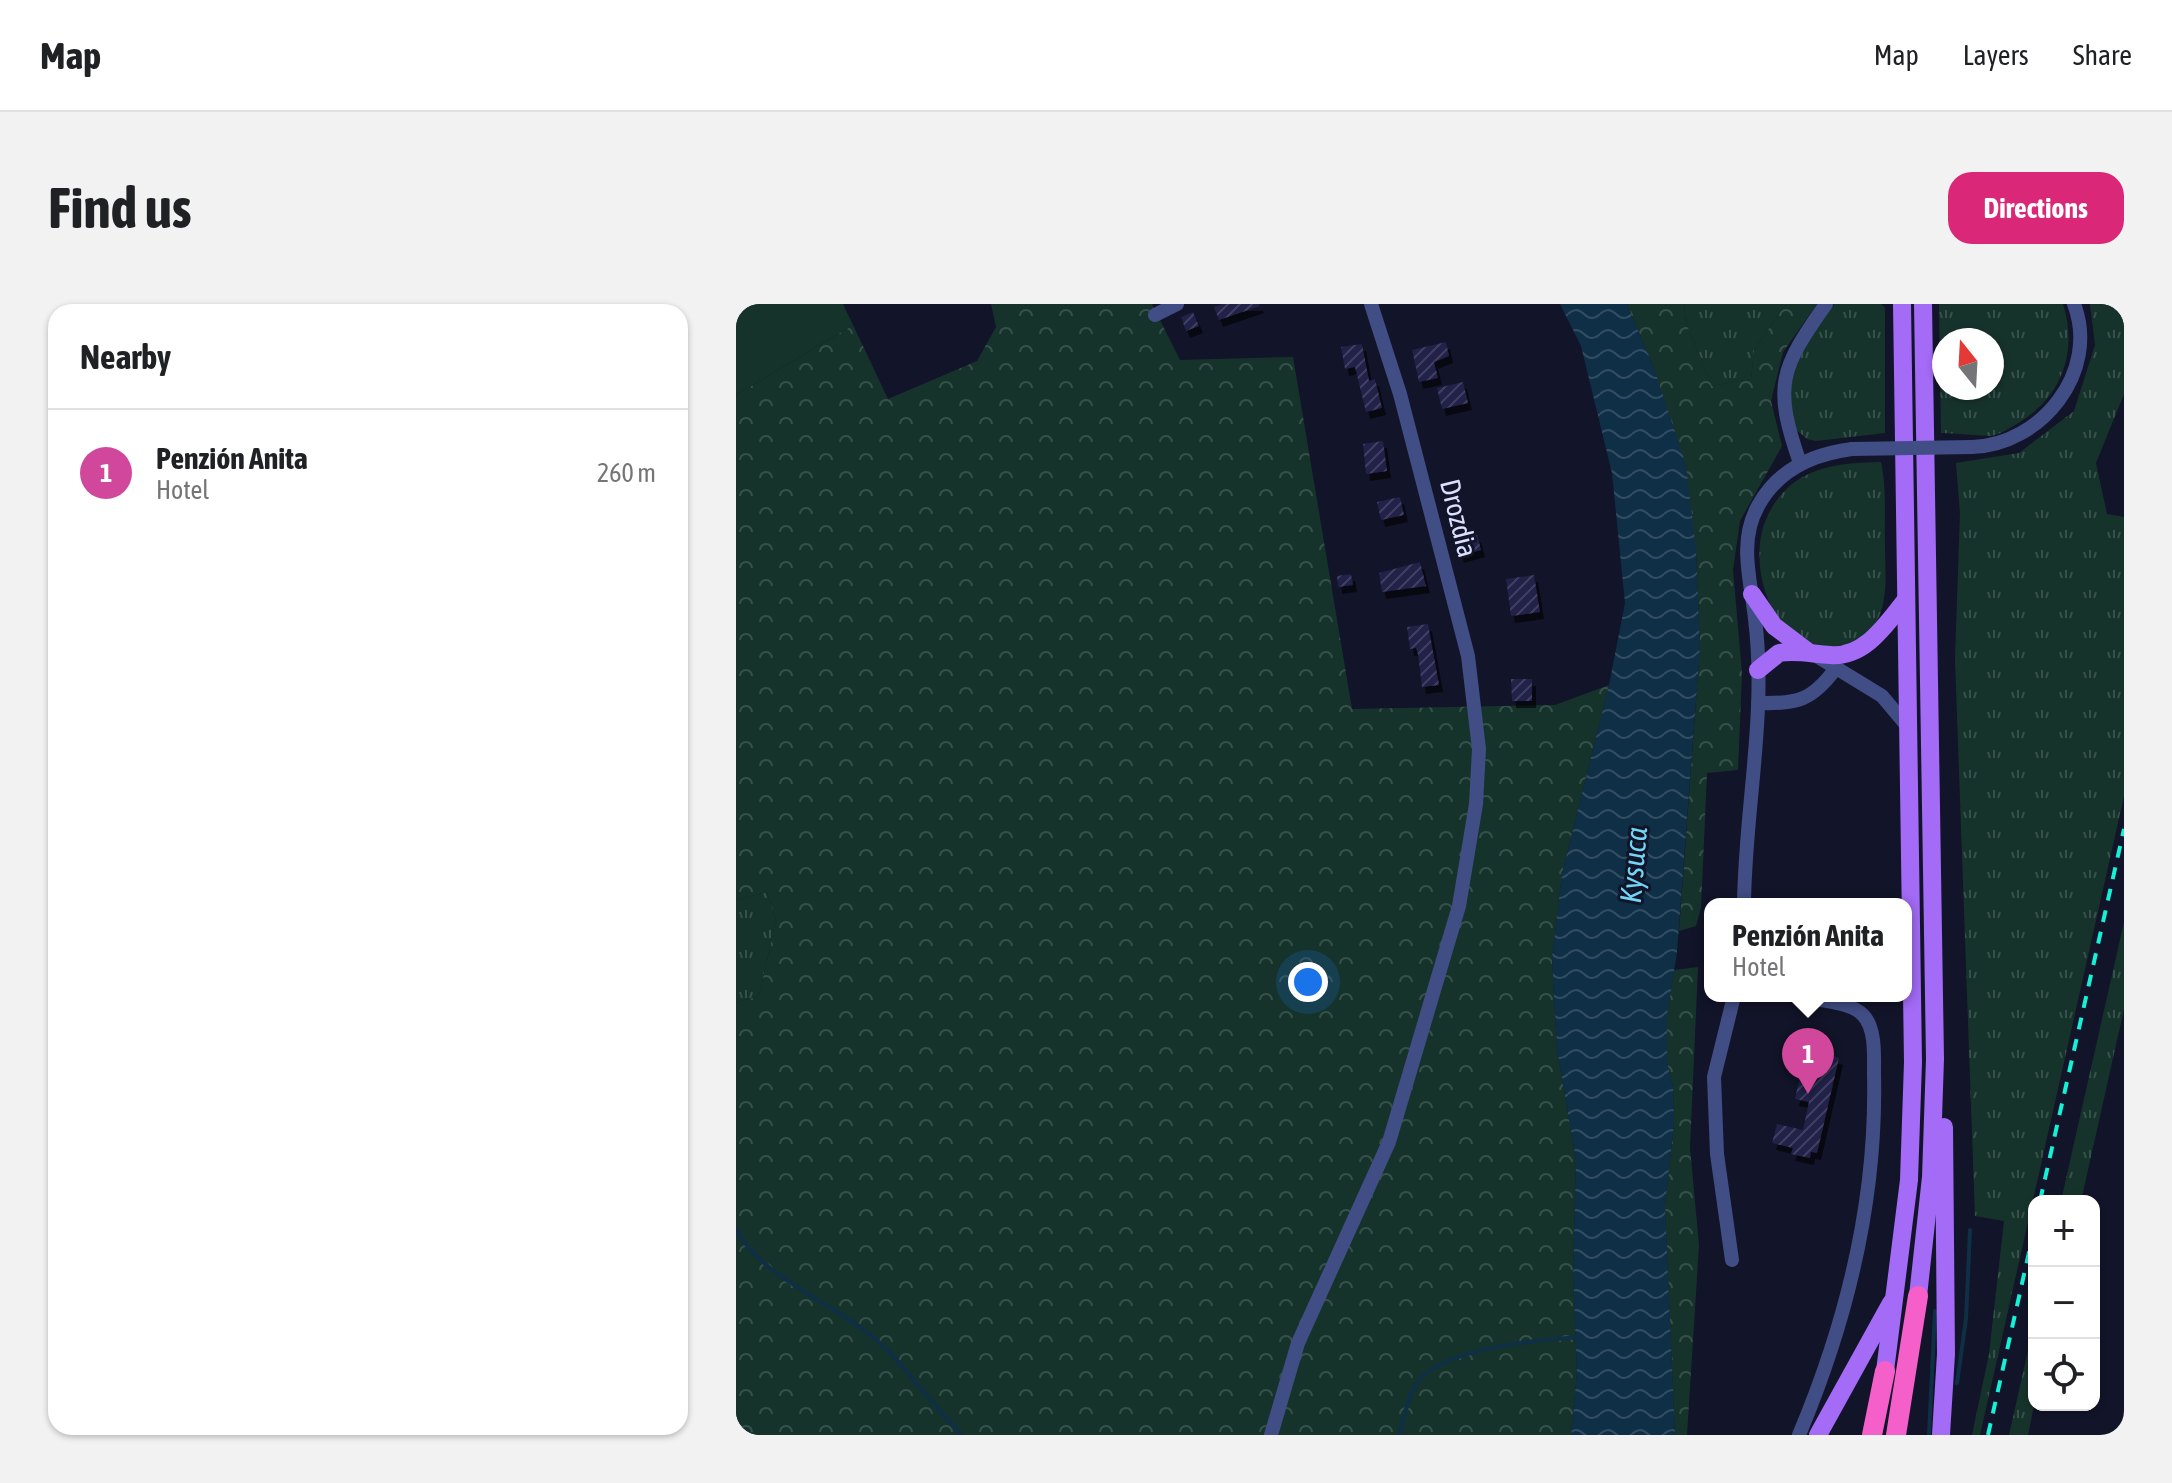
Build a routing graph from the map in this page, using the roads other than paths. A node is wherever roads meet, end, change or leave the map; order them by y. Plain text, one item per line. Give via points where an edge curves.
1 (1177, 304) edge
2 (1371, 304) edge
3 (1826, 304) edge
4 (1902, 304) edge
5 (1923, 304) edge
6 (2074, 304) edge
7 (1155, 315) dead end
8 (1800, 463) junction
9 (1752, 594) junction
10 (1905, 601) junction
11 (1810, 652) junction
12 (1836, 668) junction
13 (1758, 670) junction
14 (1758, 703) junction
15 (1908, 727) junction
16 (1744, 898) edge
17 (1911, 898) edge
18 (1912, 995) edge
19 (1733, 1002) edge
20 (1826, 1002) edge
21 (1934, 1111) junction
22 (1732, 1260) dead end
23 (1896, 1293) junction
24 (1918, 1296) joint
25 (1885, 1371) joint
26 (1271, 1435) edge
27 (1799, 1435) edge
28 (1818, 1435) edge
29 (1872, 1435) edge
30 (1896, 1435) edge
31 (1941, 1435) edge

1 - 7 street
2 - 26 street, Drozdia via 1400,394 1468,656 1479,749 1476,804 1459,906 1394,1127 1298,1343
3 - 8 street via 1799,341 1783,383 1786,422
4 - 10 main road
5 - 21 main road
6 - 8 street, bridge via 2080,332 2068,388 2055,407 2014,437 1988,447 1852,449
8 - 9 street via 1775,482 1757,507 1746,567
9 - 11 main road via 1774,626
9 - 13 street
10 - 11 main road via 1879,632 1853,651 1834,656
10 - 15 main road
11 - 12 street
11 - 13 main road via 1779,653
12 - 14 street via 1805,699
12 - 15 street via 1882,696
13 - 14 street
14 - 16 street
15 - 17 main road
18 - 23 main road via 1909,1180
19 - 22 street via 1714,1077 1717,1154
20 - 27 street via 1864,1015 1870,1027 1876,1133 1852,1273 1826,1371
21 - 24 main road
21 - 31 main road via 1945,1129
23 - 25 main road
23 - 28 main road
24 - 30 highway
25 - 29 highway

